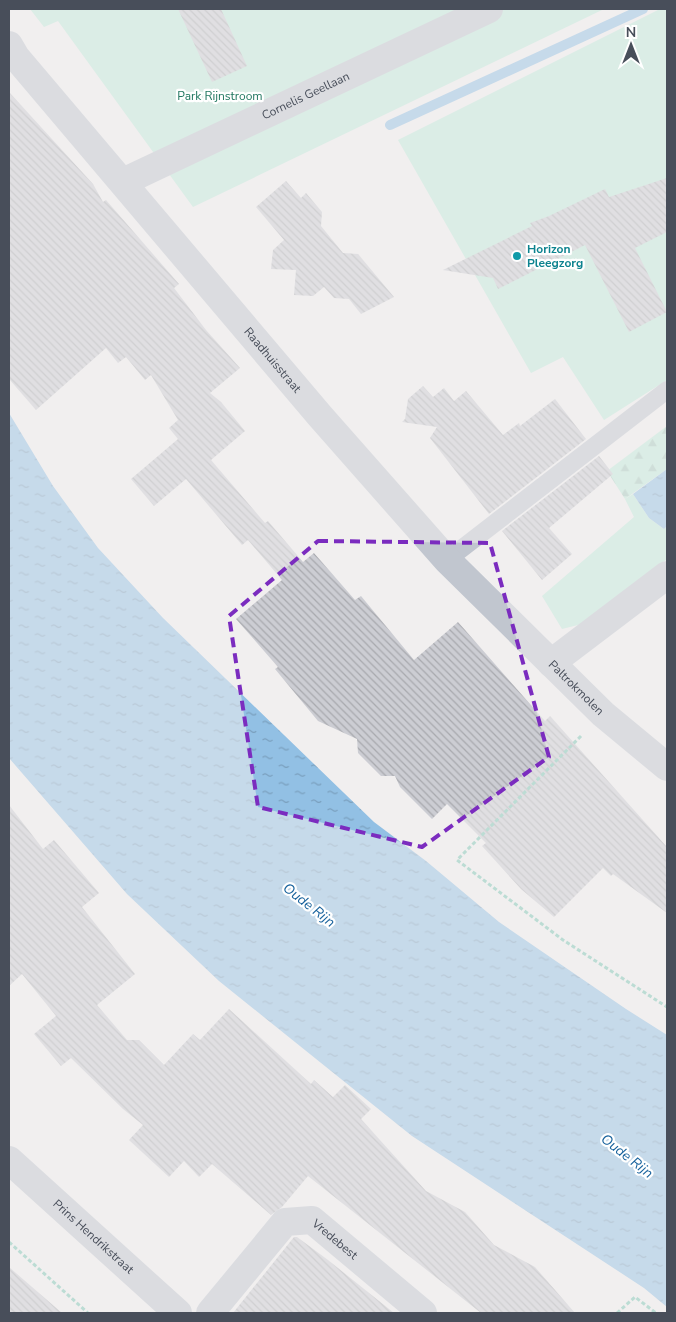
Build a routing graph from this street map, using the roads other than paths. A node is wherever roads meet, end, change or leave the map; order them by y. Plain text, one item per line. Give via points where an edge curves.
1 (489, 9) edge
2 (9, 45) edge
3 (123, 182) junction
4 (667, 390) edge
5 (447, 560) junction
6 (667, 575) edge
7 (551, 662) junction
8 (667, 767) edge
9 (9, 1160) edge
10 (178, 1313) edge
11 (210, 1313) edge
12 (423, 1313) edge

1 - 3 street, Cornelis Geellaan
2 - 3 street, Raadhuisstraat
3 - 5 street, Raadhuisstraat via 320,416
4 - 5 lane
5 - 7 street, Raadhuisstraat
6 - 7 street, Paltrokmolen
7 - 8 street, Paltrokmolen via 603,714
9 - 10 street, Prins Hendrikstraat
11 - 12 street, Vredebest via 286,1222 312,1220

